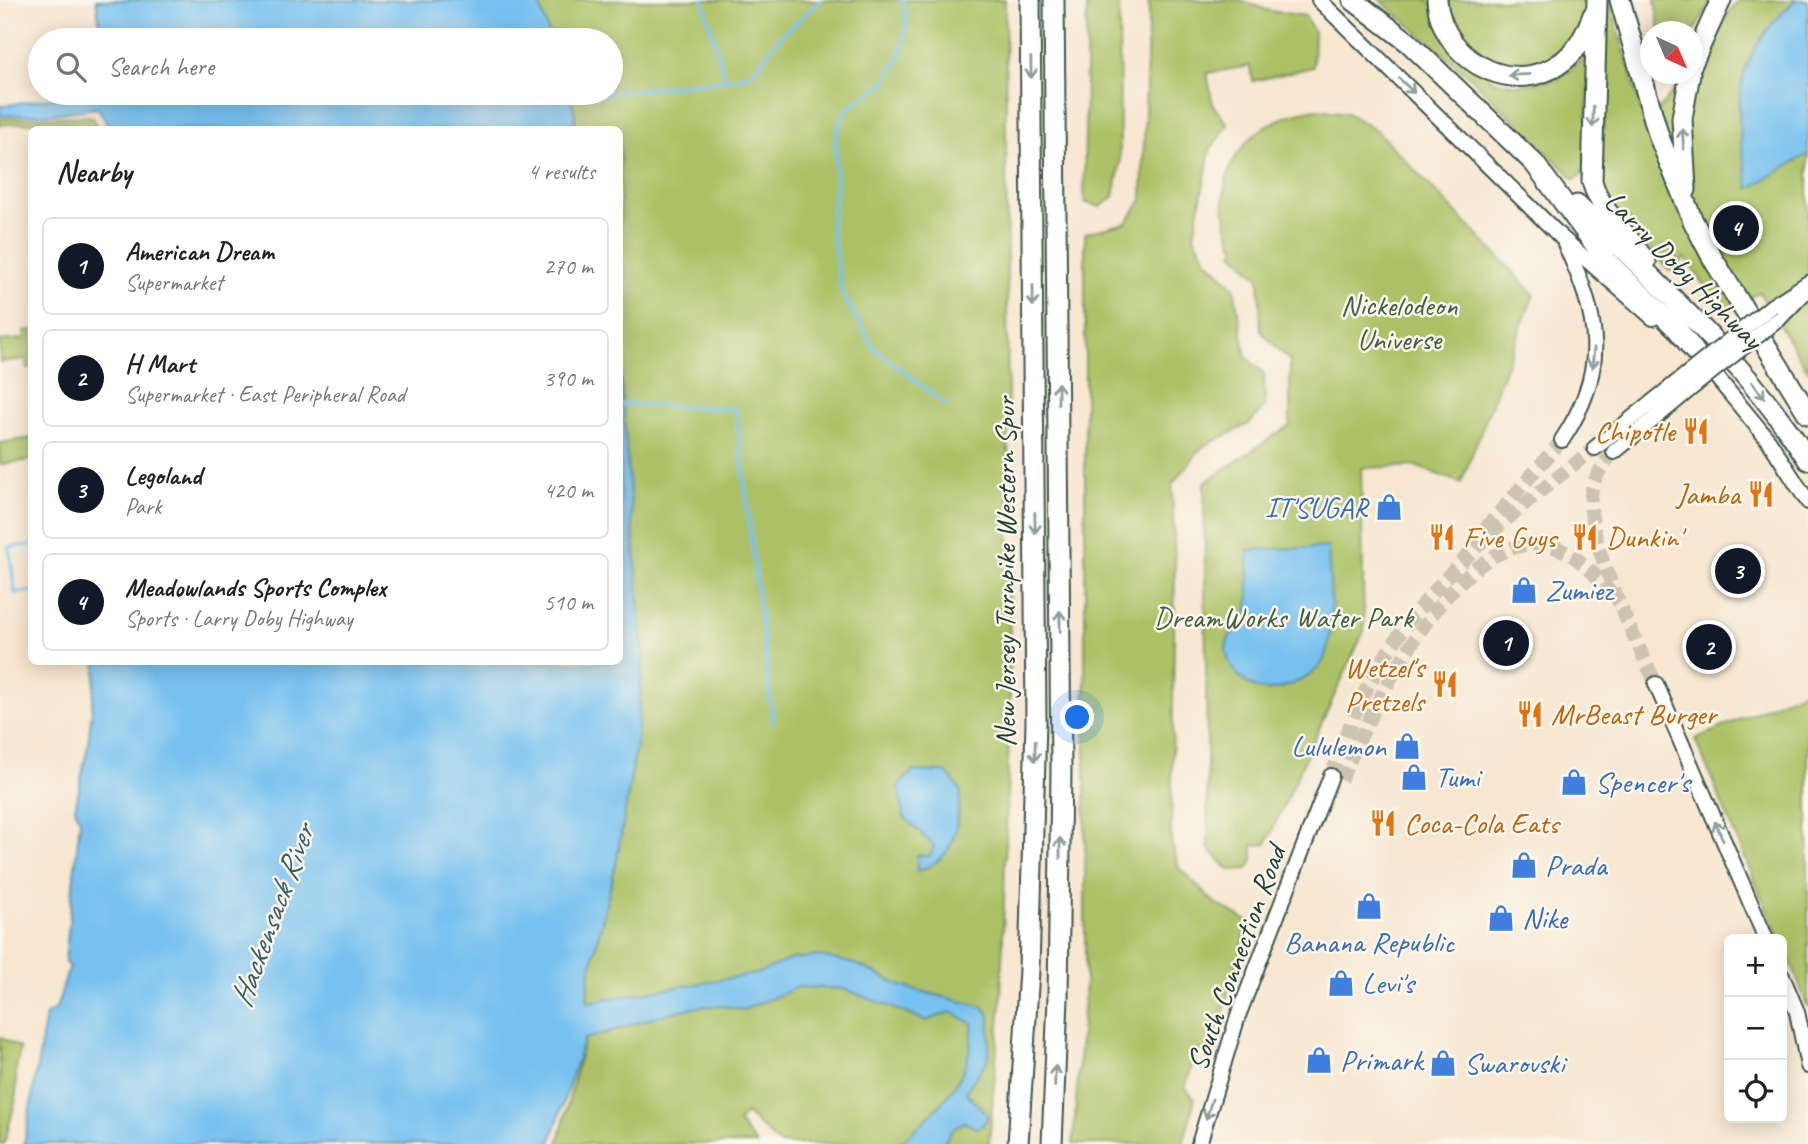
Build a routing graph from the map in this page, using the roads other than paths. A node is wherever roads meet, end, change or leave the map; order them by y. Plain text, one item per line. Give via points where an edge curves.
1 (1030, 0) edge
2 (1054, 0) edge
3 (1319, 0) edge
4 (1353, 0) edge
5 (1437, 0) edge
6 (1620, 0) edge
7 (1632, 0) edge
8 (1721, 0) edge
9 (1597, 4) edge
10 (1703, 40) edge
11 (1637, 57) junction
12 (1688, 84) edge
13 (1534, 163) junction
14 (1687, 205) junction
15 (1562, 238) junction
16 (1808, 283) edge
17 (1661, 286) junction
18 (1808, 289) edge
19 (1775, 312) junction
20 (1695, 352) junction
21 (1691, 380) junction
22 (1808, 414) edge
23 (1562, 440) tunnel mouth
24 (1595, 448) tunnel mouth
25 (1614, 452) tunnel mouth
26 (1808, 460) edge
27 (1808, 502) edge
28 (1656, 684) tunnel mouth
29 (1336, 778) tunnel mouth
30 (1764, 934) edge
31 (1787, 988) edge
32 (1797, 1012) junction
33 (1808, 1023) edge
34 (1808, 1066) edge
35 (1018, 1144) edge
36 (1052, 1144) edge
37 (1199, 1144) edge

1 -> 35 highway, New Jersey Turnpike Western Spur via 1035,760
36 -> 2 highway, New Jersey Turnpike Western Spur via 1061,783
3 -> 15 street
4 - 13 highway via 1408,42
9 -> 5 highway via 1578,46 1566,59 1540,72 1511,76 1481,68 1459,52 1441,23
6 - 11 highway
7 - 11 highway
8 - 10 highway
9 -> 17 highway via 1594,188
11 - 14 highway, Larry Doby Highway via 1659,137
14 -> 12 highway via 1682,118
13 - 17 highway, Larry Doby Highway
13 - 20 highway via 1607,261
14 - 22 highway, Larry Doby Highway via 1713,259
15 - 20 street
15 -> 23 street via 1587,291 1595,334 1586,393
16 - 19 street
17 -> 26 highway, Larry Doby Highway via 1742,371
18 - 19 street
19 - 21 street, bridge
20 - 27 street via 1746,409
21 - 24 street
21 - 25 street
30 -> 28 street
29 -> 37 street, South Connection Road via 1251,981
31 - 32 street
32 - 33 street
32 - 34 street

